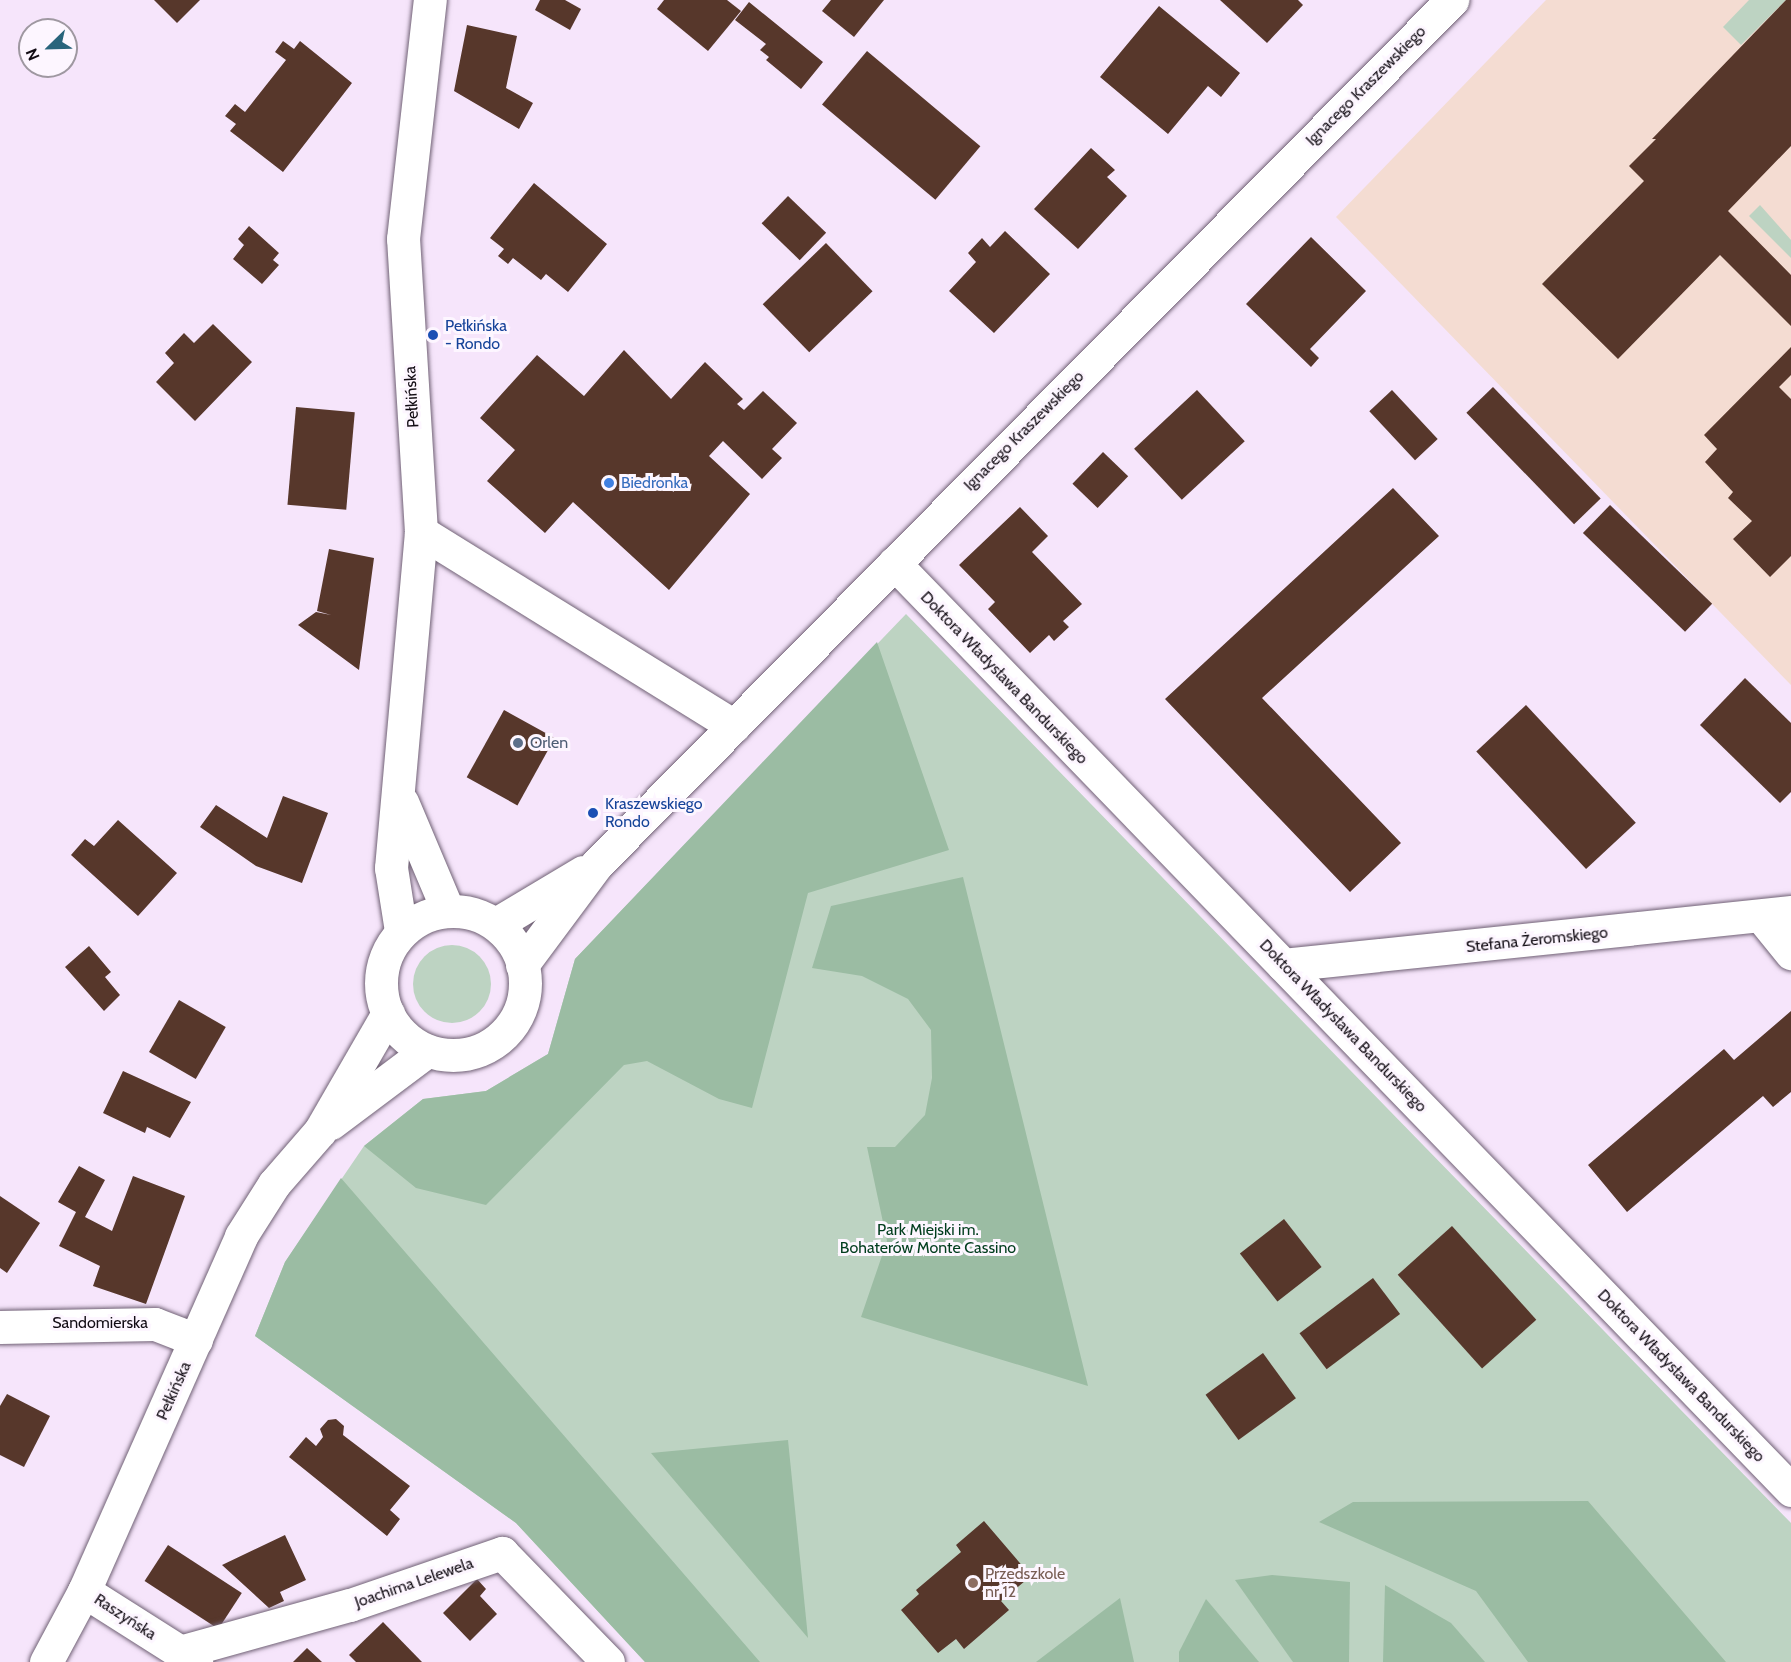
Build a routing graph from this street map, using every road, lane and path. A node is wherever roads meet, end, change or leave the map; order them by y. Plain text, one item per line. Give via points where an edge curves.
1 (430, 0) edge
2 (1452, 0) edge
3 (421, 532) junction
4 (894, 564) junction
5 (734, 726) junction
6 (399, 794) junction
7 (597, 864) junction
8 (448, 911) junction
9 (1776, 914) edge
10 (496, 924) junction
11 (401, 931) junction
12 (1791, 953) edge
13 (522, 964) junction
14 (1283, 965) junction
15 (388, 1013) junction
16 (427, 1051) junction
17 (320, 1131) junction
18 (0, 1327) edge
19 (196, 1340) junction
20 (1791, 1490) edge
21 (84, 1591) junction
22 (188, 1657) edge
23 (46, 1662) edge
24 (608, 1662) edge

1 - 3 street, Pełkińska via 403,239
2 - 4 street, Ignacego Kraszewskiego
3 - 5 street
3 - 6 street, Pełkińska
4 - 5 street, Ignacego Kraszewskiego
4 - 14 street, Doktora Władysława Bandurskiego
5 - 7 street, Ignacego Kraszewskiego
6 - 8 street, Pełkińska
6 - 11 street, Pełkińska via 391,868
7 - 10 street, Ignacego Kraszewskiego
7 - 13 street, Ignacego Kraszewskiego
8 - 10 street via 478,915
8 - 11 street via 418,918
9 - 12 street
9 - 14 street, Stefana Żeromskiego
10 - 13 street via 511,939
11 - 15 street via 382,967 380,988
13 - 16 street via 524,998 504,1034 468,1054
14 - 20 street, Doktora Władysława Bandurskiego
15 - 16 street via 409,1041
15 - 17 street, Pełkińska
16 - 17 street, Pełkińska
17 - 19 street, Pełkińska via 274,1184 241,1236
18 - 19 street, Sandomierska via 155,1324
19 - 21 street, Pełkińska
21 - 22 street, Raszyńska
21 - 23 street, Pełkińska
22 - 24 street, Joachima Lelewela via 502,1553

